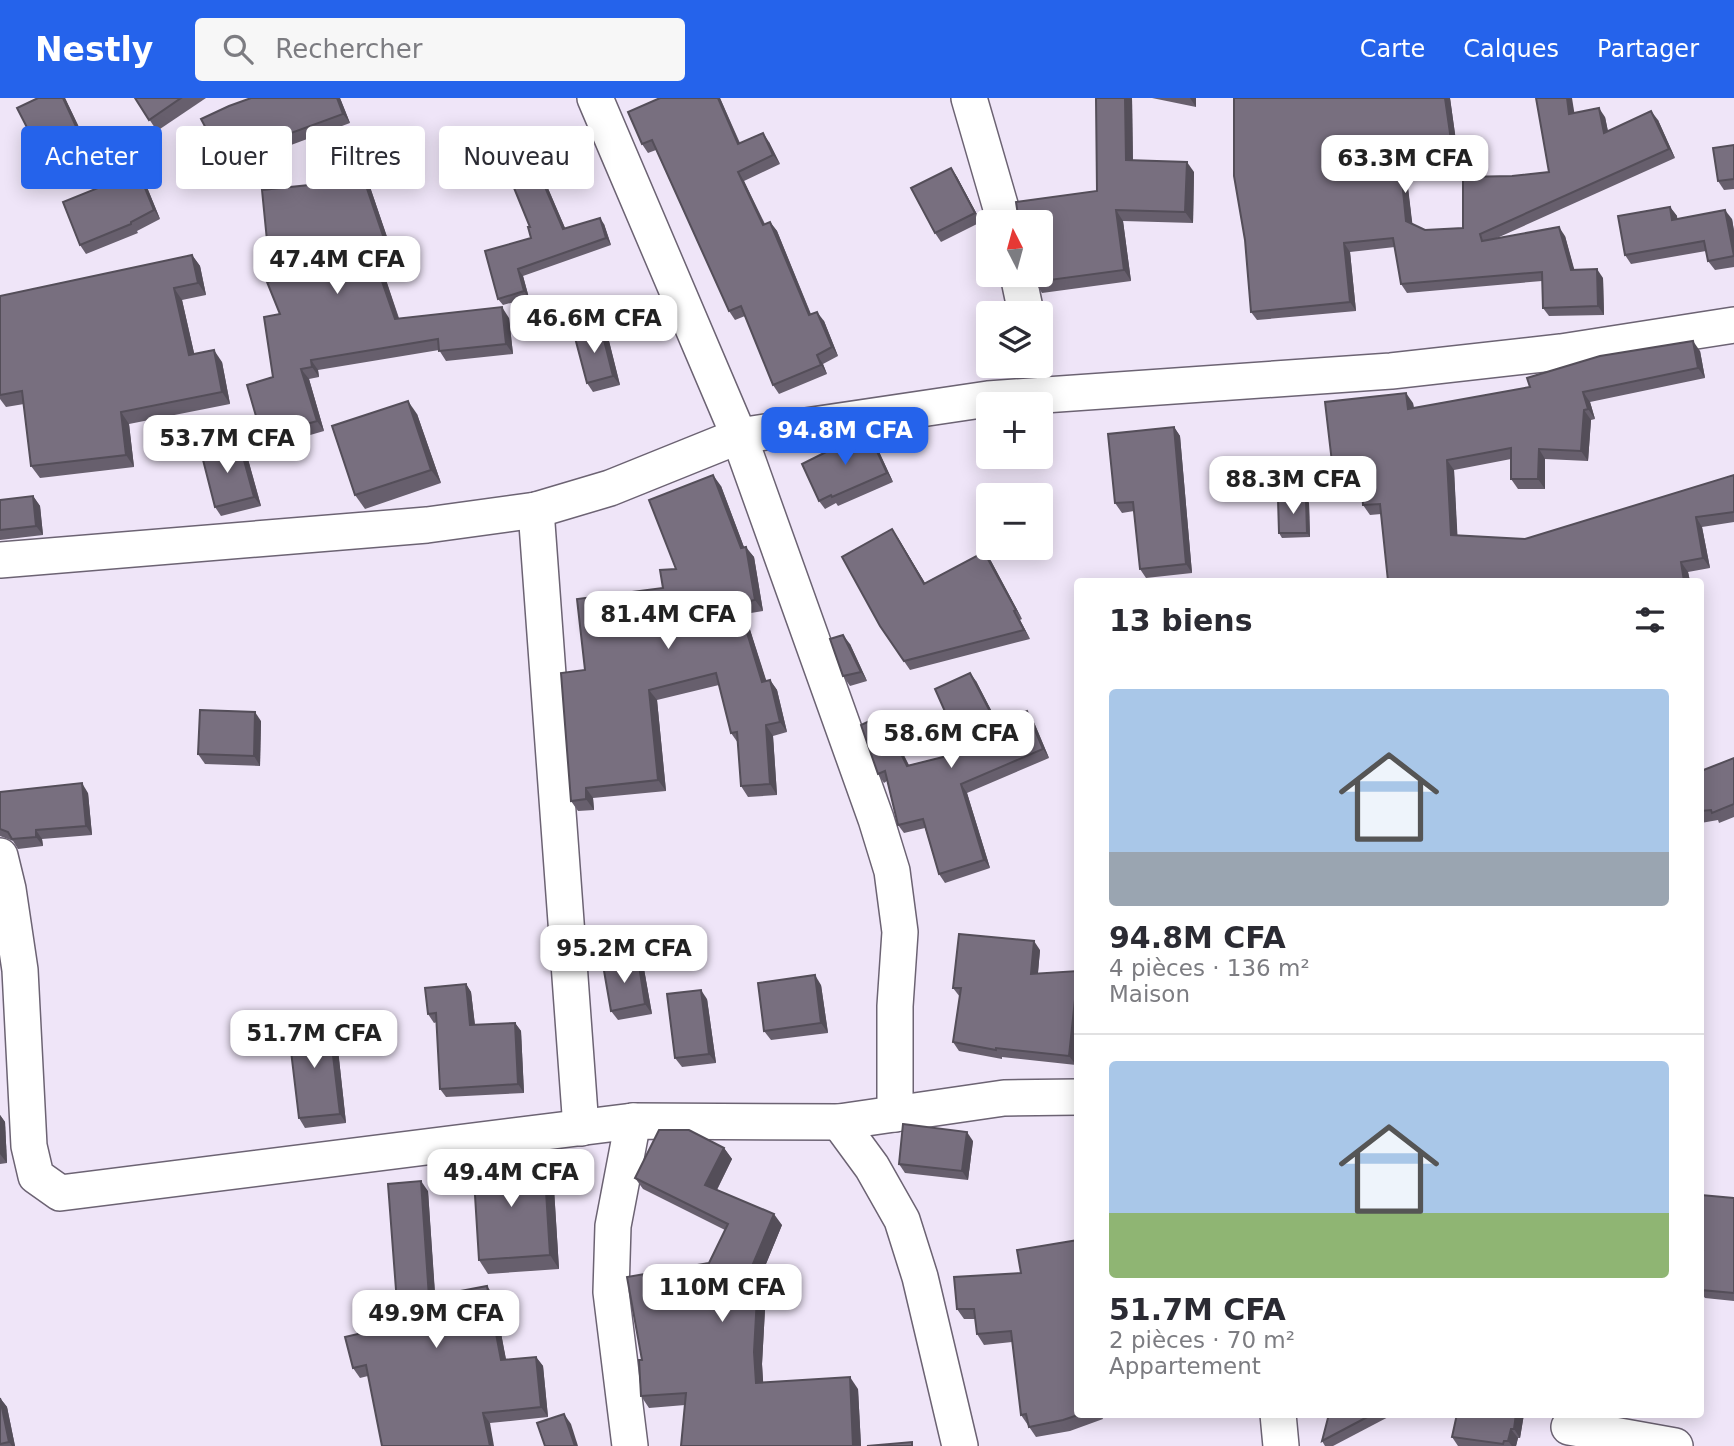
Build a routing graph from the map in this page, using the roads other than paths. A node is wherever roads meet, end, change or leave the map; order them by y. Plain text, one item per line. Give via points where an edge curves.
1 (595, 98) edge
2 (969, 98) edge
3 (1001, 210) edge
4 (1734, 325) edge
5 (1040, 381) edge
6 (739, 436) junction
7 (536, 510) junction
8 (0, 560) edge
9 (0, 856) edge
10 (1074, 1097) edge
11 (895, 1114) junction
12 (633, 1121) junction
13 (839, 1122) junction
14 (581, 1128) junction
15 (1278, 1418) edge
16 (1570, 1429) edge
17 (630, 1446) edge
18 (960, 1446) edge
19 (1281, 1446) edge
20 (1675, 1446) edge

1 - 6 street
2 - 3 street
4 - 5 street via 1561,352 1391,371
5 - 6 street via 988,400
6 - 7 street via 610,488
6 - 11 street via 892,870 900,932
7 - 8 street via 427,525
7 - 14 street
9 - 14 street via 20,970 29,1146 36,1176 60,1193
10 - 11 street via 1004,1098
11 - 13 street
12 - 13 street
12 - 14 street
12 - 17 street via 613,1226 611,1292
13 - 18 street via 902,1220
15 - 19 street
16 - 20 street

